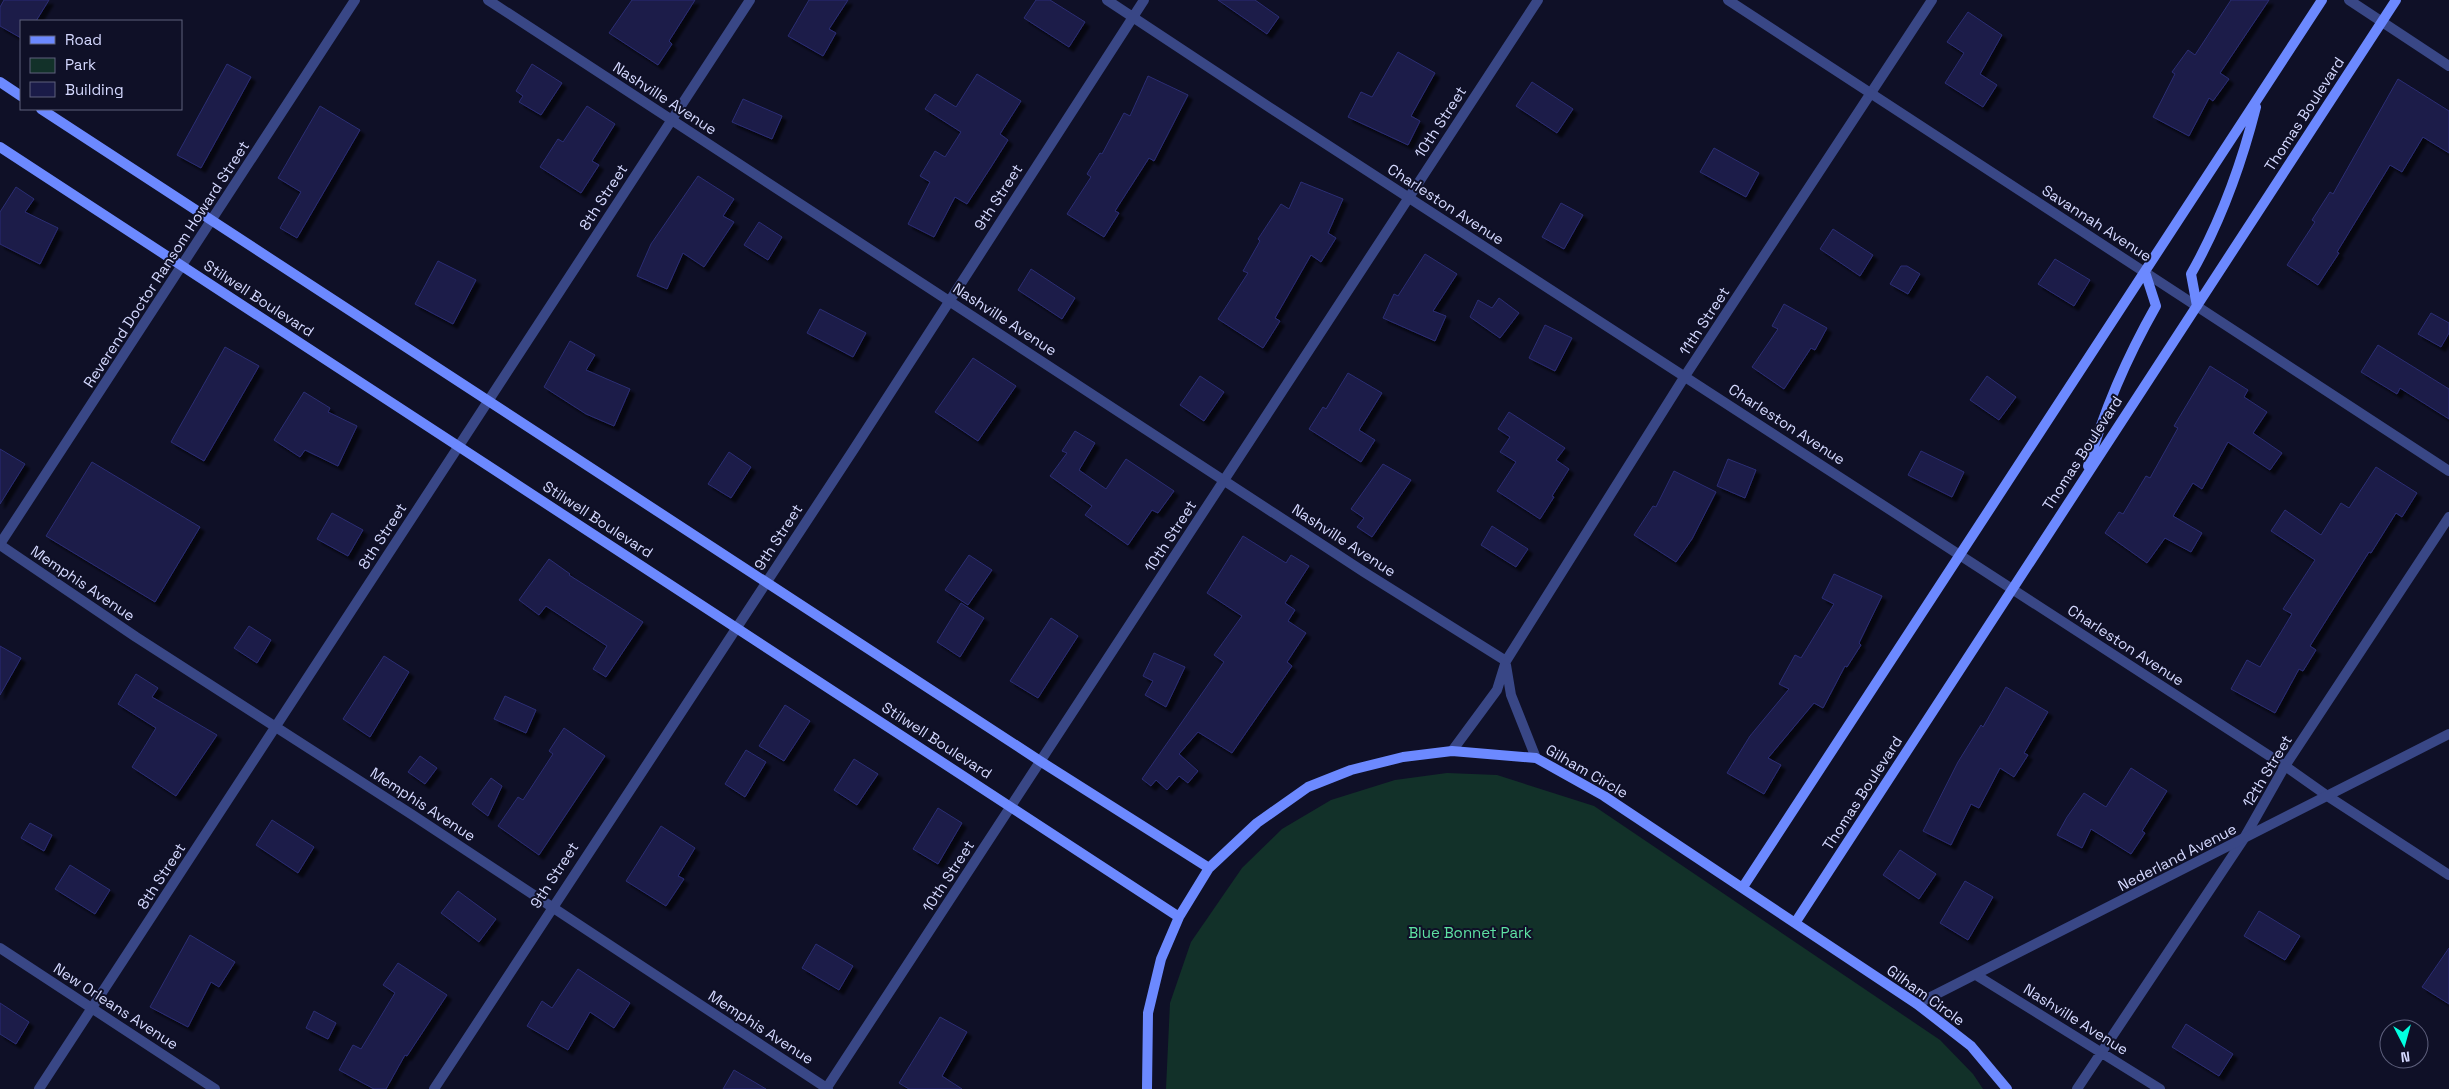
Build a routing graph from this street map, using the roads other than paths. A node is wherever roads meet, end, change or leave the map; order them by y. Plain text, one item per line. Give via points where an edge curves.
1 (355, 0) edge
2 (488, 0) edge
3 (750, 0) edge
4 (1107, 0) edge
5 (1144, 0) edge
6 (1538, 0) edge
7 (1728, 0) edge
8 (1932, 0) edge
9 (2322, 0) edge
10 (2349, 0) edge
11 (2396, 0) edge
12 (1133, 18) junction
13 (2381, 22) junction
14 (2449, 66) edge
15 (0, 82) edge
16 (1871, 94) junction
17 (20, 95) edge
18 (2258, 98) junction
19 (43, 110) edge
20 (672, 119) junction
21 (0, 147) edge
22 (1408, 198) junction
23 (212, 220) junction
24 (182, 266) junction
25 (2145, 272) junction
26 (949, 301) junction
27 (2197, 306) junction
28 (1686, 376) junction
29 (489, 401) junction
30 (459, 447) junction
31 (2449, 470) edge
32 (2085, 477) junction
33 (1224, 481) junction
34 (2449, 517) edge
35 (0, 544) edge
36 (1959, 556) junction
37 (766, 582) junction
38 (2011, 589) junction
39 (736, 627) junction
40 (1506, 662) junction
41 (275, 727) junction
42 (2449, 734) edge
43 (1452, 750) junction
44 (1536, 758) junction
45 (1040, 761) junction
46 (2285, 766) junction
47 (2329, 797) junction
48 (1011, 807) junction
49 (2243, 840) junction
50 (1209, 868) junction
51 (2449, 875) edge
52 (1743, 887) junction
53 (552, 906) junction
54 (1179, 917) junction
55 (1795, 923) junction
56 (0, 948) edge
57 (1976, 975) junction
58 (1917, 1004) junction
59 (92, 1008) junction
60 (2101, 1051) junction
61 (39, 1089) edge
62 (215, 1089) edge
63 (434, 1089) edge
64 (827, 1089) edge
65 (1147, 1089) edge
66 (2007, 1089) edge
67 (2077, 1089) edge
68 (2160, 1089) edge

1 - 23 street, Reverend Doctor Ransom Howard Street
2 - 20 street, Nashville Avenue
3 - 20 street, 8th Street
4 - 12 street, Charleston Avenue
5 - 12 street, 9th Street
6 - 22 street, 10th Street
7 - 16 street, Savannah Avenue
8 - 16 street, 11th Street
9 - 18 main road
10 - 13 street
11 - 13 main road, Thomas Boulevard
12 - 22 street, Charleston Avenue
12 - 26 street, 9th Street
13 - 14 street
13 - 27 main road, Thomas Boulevard
15 - 17 main road
16 - 25 street, Savannah Avenue
16 - 28 street, 11th Street
18 - 25 main road
18 - 27 main road via 2243,157 2212,237 2191,274
19 - 23 main road
20 - 26 street, Nashville Avenue
20 - 29 street, 8th Street
21 - 24 main road, Stilwell Boulevard
22 - 28 street, Charleston Avenue
22 - 33 street, 10th Street
23 - 24 street, Reverend Doctor Ransom Howard Street
23 - 29 main road
24 - 30 main road, Stilwell Boulevard
24 - 35 street, Reverend Doctor Ransom Howard Street
25 - 27 street, Savannah Avenue
25 - 32 main road via 2156,306 2130,350 2098,430
25 - 36 main road
26 - 33 street, Nashville Avenue
26 - 37 street, 9th Street
27 - 31 street, Savannah Avenue
27 - 32 main road, Thomas Boulevard
28 - 36 street, Charleston Avenue
28 - 40 street, 11th Street
29 - 30 street, 8th Street
29 - 37 main road
30 - 39 main road, Stilwell Boulevard
30 - 41 street, 8th Street
32 - 38 main road, Thomas Boulevard
33 - 40 street, Nashville Avenue
33 - 45 street, 10th Street
34 - 46 street, 12th Street
35 - 41 street, Memphis Avenue
36 - 38 street, Charleston Avenue
36 - 52 main road
37 - 39 street, 9th Street
37 - 45 main road
38 - 46 street, Charleston Avenue
38 - 55 main road, Thomas Boulevard
39 - 48 main road, Stilwell Boulevard
39 - 53 street, 9th Street
40 - 43 street, 11th Street via 1497,690
40 - 44 street via 1511,695
41 - 53 street, Memphis Avenue
41 - 59 street, 8th Street
42 - 47 street, Nederland Avenue
43 - 44 main road, Gilham Circle
43 - 50 main road, Gilham Circle via 1402,757 1351,770 1308,788 1257,823
44 - 52 main road, Gilham Circle via 1604,796
45 - 48 street, 10th Street
45 - 50 main road
46 - 47 street, Charleston Avenue
46 - 49 street, 12th Street
47 - 49 street, Nederland Avenue
47 - 51 street, Charleston Avenue
48 - 54 main road, Stilwell Boulevard
48 - 64 street, 10th Street
49 - 57 street, Nederland Avenue
49 - 60 street, 12th Street
50 - 54 main road, Gilham Circle
52 - 55 main road, Gilham Circle
53 - 63 street, 9th Street
53 - 64 street, Memphis Avenue
54 - 65 main road, Gilham Circle via 1162,959 1148,1013
55 - 58 main road, Gilham Circle
56 - 59 street, New Orleans Avenue
57 - 58 street, Nederland Avenue
57 - 60 street, Nashville Avenue
58 - 66 main road, Gilham Circle via 1971,1046
59 - 61 street, 8th Street
59 - 62 street, New Orleans Avenue
60 - 67 street, 12th Street
60 - 68 street, Nashville Avenue

